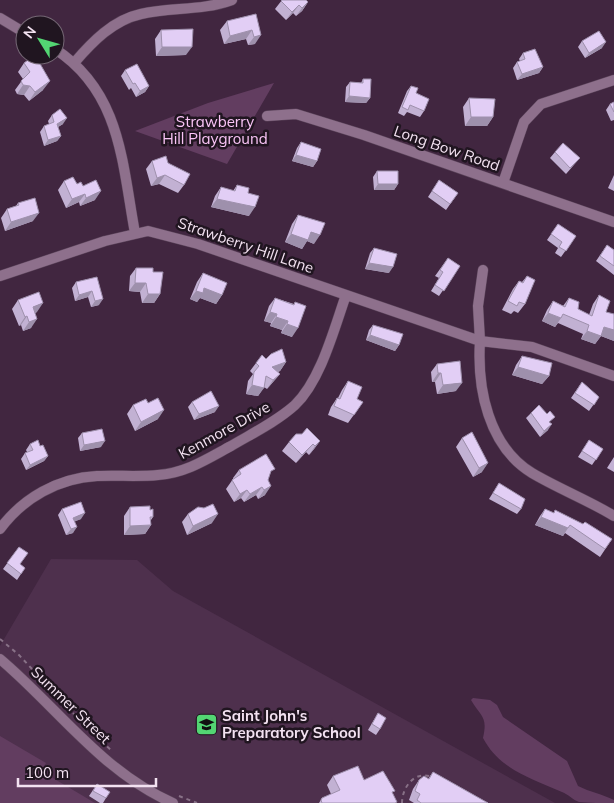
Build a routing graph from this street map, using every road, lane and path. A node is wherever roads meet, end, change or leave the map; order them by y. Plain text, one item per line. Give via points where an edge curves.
1 (232, 0) edge
2 (0, 18) edge
3 (15, 27) edge
4 (65, 57) edge
5 (74, 63) junction
6 (614, 80) edge
7 (268, 116) dead end
8 (503, 183) junction
9 (614, 222) edge
10 (136, 233) junction
11 (483, 270) dead end
12 (0, 276) edge
13 (346, 295) junction
14 (480, 341) junction
15 (614, 376) edge
16 (614, 516) edge
17 (0, 529) edge
18 (0, 640) edge
19 (0, 659) edge
20 (116, 754) dead end
21 (433, 777) edge
22 (174, 799) edge
23 (197, 803) edge
24 (402, 803) edge

1 - 5 street via 208,7 152,12 127,18 93,42
2 - 3 street
4 - 5 street
5 - 10 street via 85,73 114,122
6 - 8 street via 541,104 524,122
7 - 8 street, Long Bow Road via 296,114
8 - 9 street, Long Bow Road
10 - 12 street, Strawberry Hill Lane via 105,240
10 - 13 street, Strawberry Hill Lane via 166,234
11 - 14 street via 478,306
13 - 14 street, Strawberry Hill Lane
13 - 17 street, Kenmore Drive via 313,380 282,416 201,463 181,471 157,475 94,476 53,486 24,503
14 - 15 street, Strawberry Hill Lane via 532,348
14 - 16 street via 481,389 503,445 518,463 532,473
18 - 20 path via 19,655 86,727
19 - 22 street, Summer Street via 109,763 135,783
21 - 24 path via 425,775 410,782 404,790
22 - 23 path

